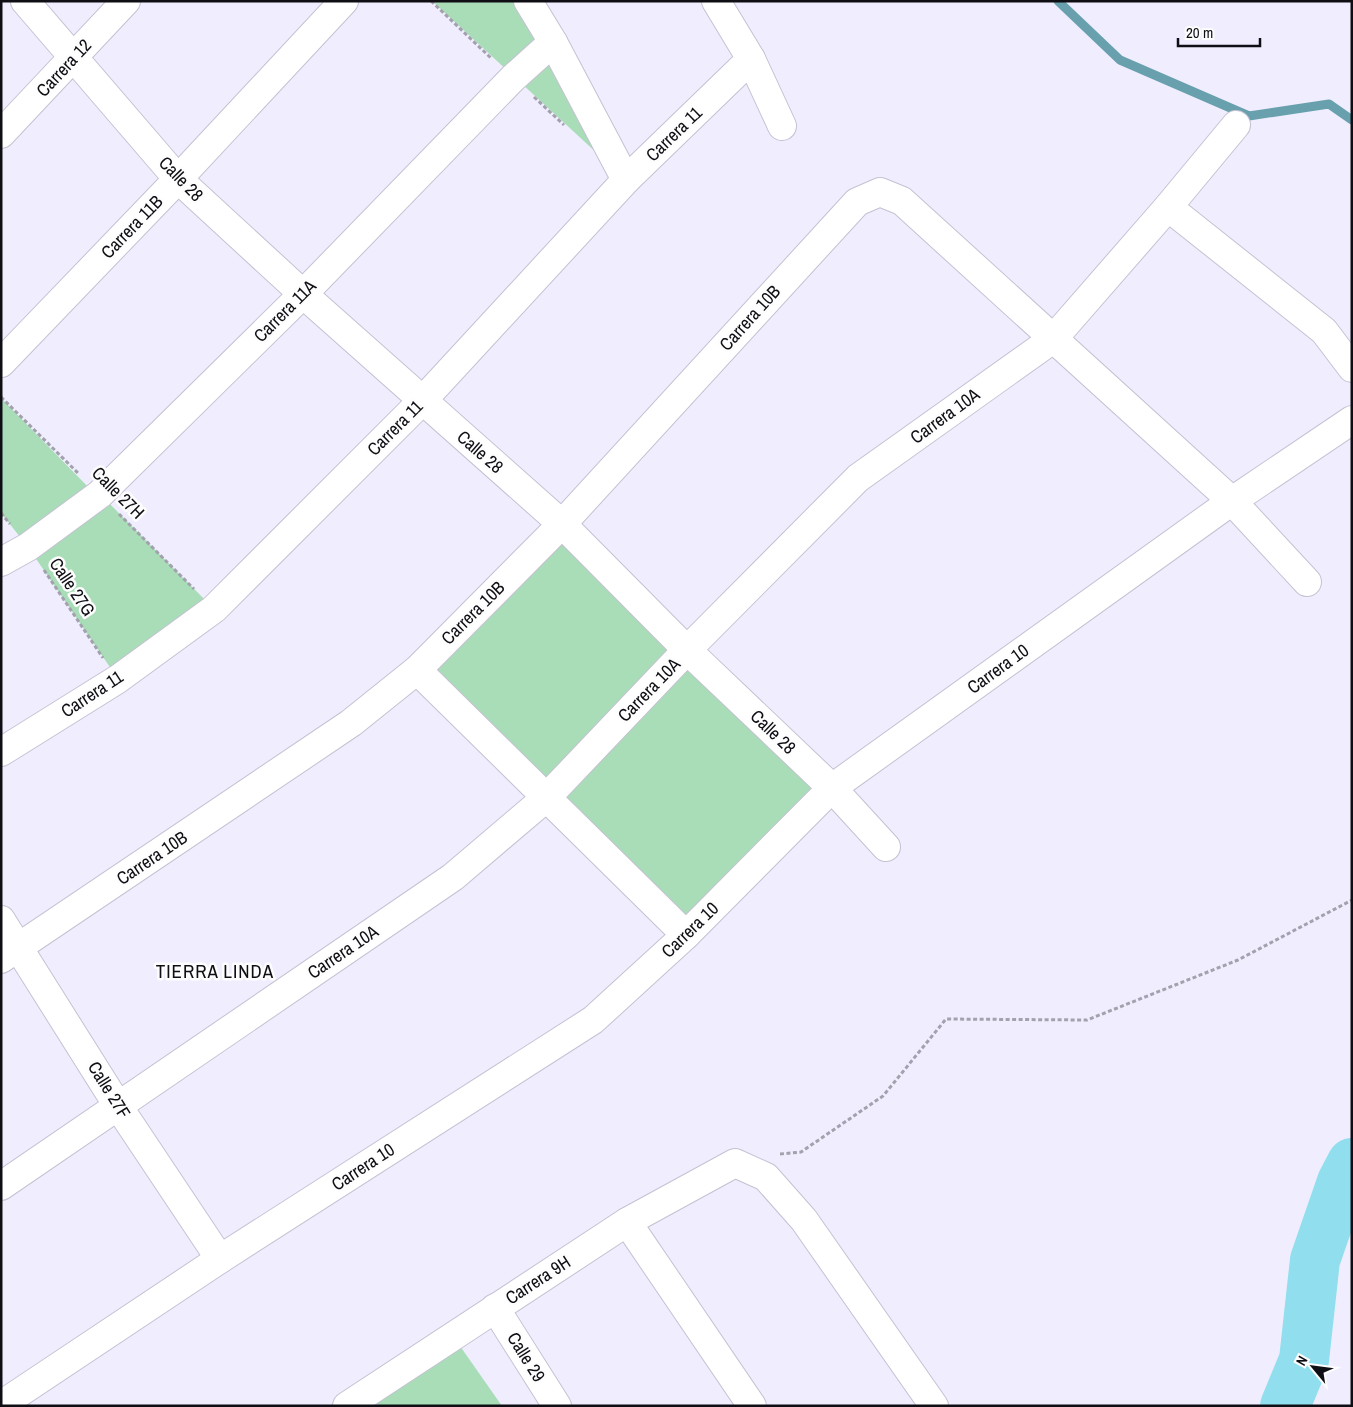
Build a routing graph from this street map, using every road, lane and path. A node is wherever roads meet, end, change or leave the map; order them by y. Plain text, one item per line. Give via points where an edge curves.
1 (25, 1) edge
2 (126, 1) edge
3 (344, 1) edge
4 (528, 1) edge
5 (716, 1) edge
6 (553, 42) junction
7 (73, 59) junction
8 (751, 59) junction
9 (1236, 125) dead end
10 (782, 126) dead end
11 (1, 134) edge
12 (178, 179) junction
13 (626, 180) junction
14 (1168, 207) junction
15 (303, 294) junction
16 (1053, 339) junction
17 (1, 363) edge
18 (1352, 368) edge
19 (1, 398) edge
20 (422, 401) junction
21 (1352, 420) edge
22 (100, 494) junction
23 (1232, 501) junction
24 (1, 513) edge
25 (562, 524) junction
26 (28, 546) junction
27 (1, 562) edge
28 (1308, 582) dead end
29 (214, 609) junction
30 (687, 650) junction
31 (417, 670) junction
32 (118, 679) junction
33 (1, 752) edge
34 (832, 788) junction
35 (547, 797) junction
36 (886, 847) dead end
37 (1352, 900) edge
38 (1, 920) edge
39 (686, 935) junction
40 (10, 954) edge
41 (118, 1106) junction
42 (734, 1164) junction
43 (1, 1186) edge
44 (627, 1222) junction
45 (220, 1258) junction
46 (495, 1308) junction
47 (1, 1405) edge
48 (347, 1406) edge
49 (557, 1406) edge
50 (752, 1406) edge
51 (934, 1406) edge

1 - 7 street, Calle 28
2 - 7 street, Carrera 12
3 - 12 street, Carrera 11B
4 - 6 street
5 - 8 street
6 - 13 street
6 - 15 street, Carrera 11A via 513,78
7 - 11 street, Carrera 12
7 - 12 street, Calle 28
8 - 10 street
8 - 13 street, Carrera 11
9 - 14 street, Carrera 10A
12 - 15 street, Calle 28
12 - 17 street, Carrera 11B
13 - 20 street, Carrera 11
14 - 16 street, Carrera 10A
14 - 18 street via 1324,331
15 - 20 street, Calle 28
15 - 22 street, Carrera 11A
16 - 23 street
16 - 25 street, Carrera 10B via 902,201 880,192 857,202
16 - 30 street, Carrera 10A via 858,478
19 - 22 path, Calle 27H
20 - 25 street, Calle 28
20 - 29 street, Carrera 11
21 - 23 street, Carrera 10
22 - 26 street, Carrera 11A
22 - 29 path, Calle 27H
23 - 28 street
23 - 34 street, Carrera 10
24 - 26 path, Calle 27G
25 - 30 street, Calle 28
25 - 31 street, Carrera 10B
26 - 27 street, Carrera 11A
26 - 32 path, Calle 27G
29 - 32 street, Carrera 11
30 - 34 street, Calle 28
30 - 35 street, Carrera 10A
31 - 35 street
31 - 40 street, Carrera 10B via 351,723
32 - 33 street, Carrera 11
34 - 36 street, Calle 28
34 - 39 street, Carrera 10
35 - 39 street
35 - 41 street, Carrera 10A via 453,877
37 - 42 path via 1238,960 1087,1020 946,1019 883,1096 801,1152 762,1155
38 - 40 street, Calle 27F
39 - 45 street, Carrera 10 via 593,1020
40 - 41 street, Calle 27F
41 - 43 street, Carrera 10A
41 - 45 street, Calle 27F
42 - 44 street, Carrera 9H
42 - 51 street via 766,1177 804,1220
44 - 46 street, Carrera 9H
44 - 50 street
45 - 47 street, Carrera 10
46 - 48 street, Carrera 9H
46 - 49 street, Calle 29

